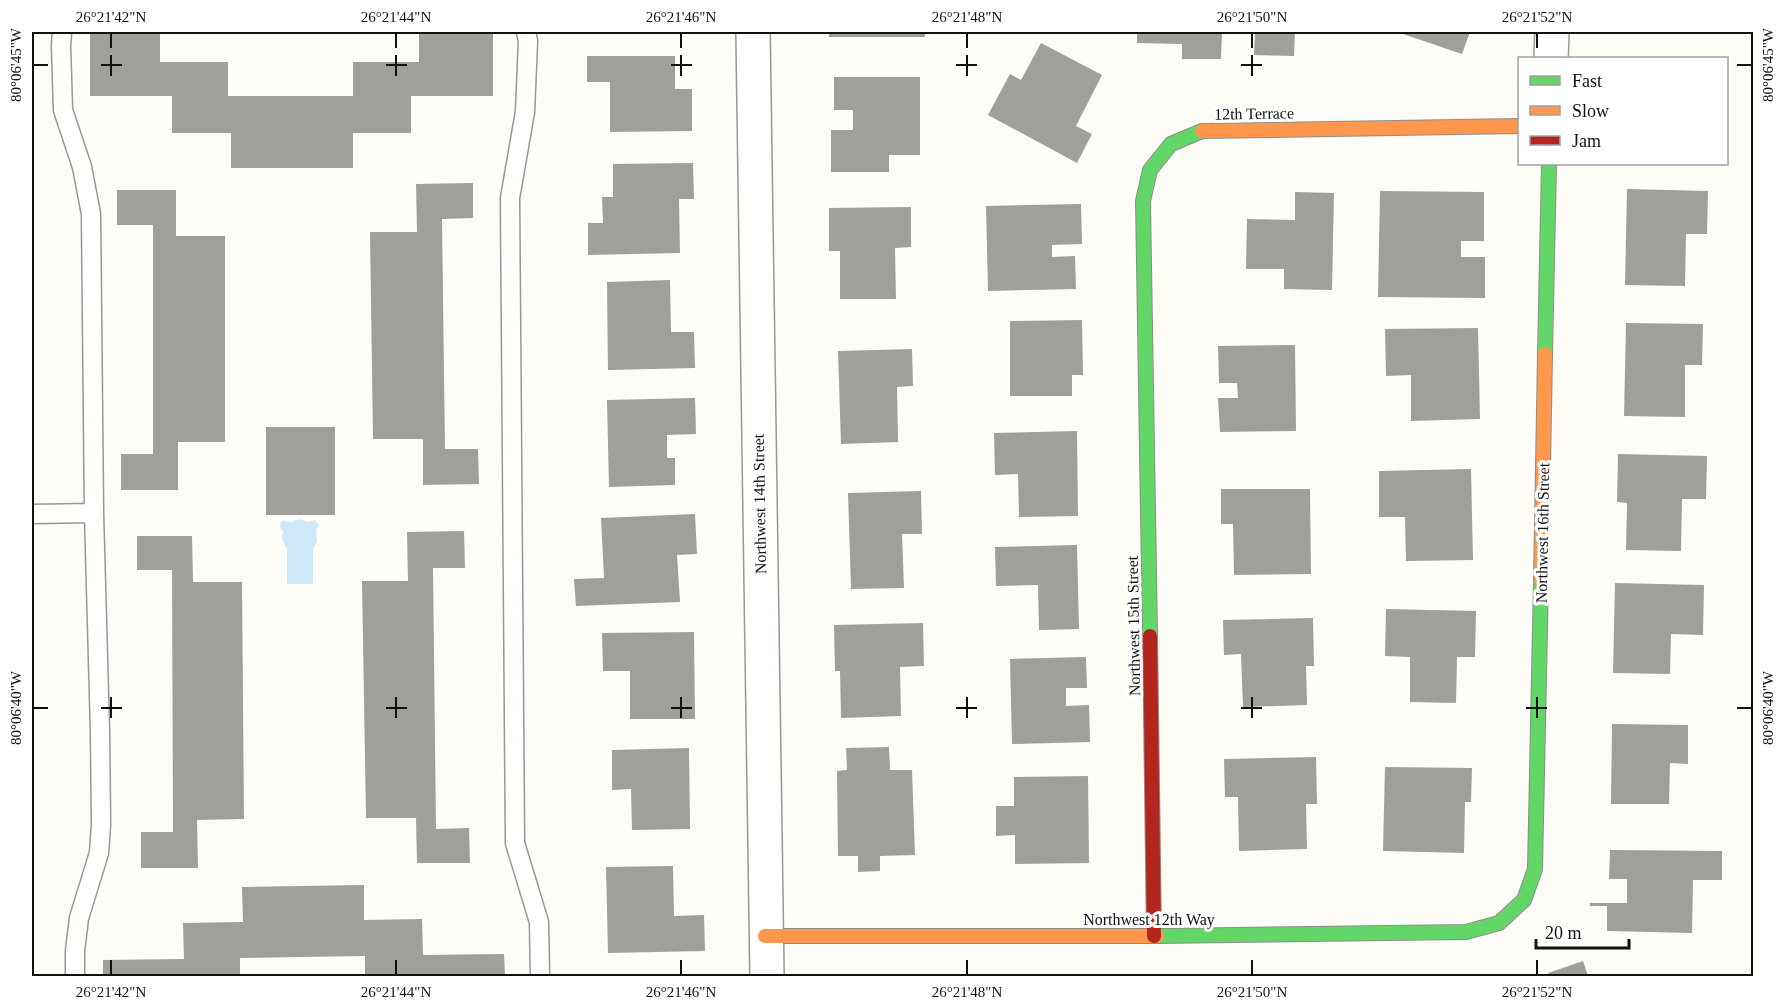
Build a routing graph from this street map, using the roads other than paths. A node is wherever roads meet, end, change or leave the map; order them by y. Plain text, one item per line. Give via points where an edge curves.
1 (62, 32) edge
2 (526, 32) edge
3 (753, 32) edge
4 (1552, 32) edge
5 (1551, 57) edge
6 (1518, 126) edge
7 (1549, 165) edge
8 (1145, 315) joint
9 (94, 513) junction
10 (32, 514) edge
11 (1524, 900) joint
12 (765, 936) junction
13 (1154, 936) junction
14 (75, 976) edge
15 (540, 976) edge
16 (766, 976) edge

1 - 9 lane via 63,110 82,167 91,214
2 - 15 lane via 525,112 510,198 515,843 539,922
3 - 12 street, Northwest 14th Street
4 - 5 street
6 - 8 street, 12th Terrace via 1202,131 1171,144 1150,170 1143,201
7 - 11 street, Northwest 16th Street via 1535,869
8 - 13 street, Northwest 15th Street
9 - 10 lane
9 - 14 lane via 101,825 99,853 79,918
11 - 13 street, Northwest 12th Way via 1499,923 1466,932
12 - 13 street, Northwest 12th Way
12 - 16 street, Northwest 14th Street

